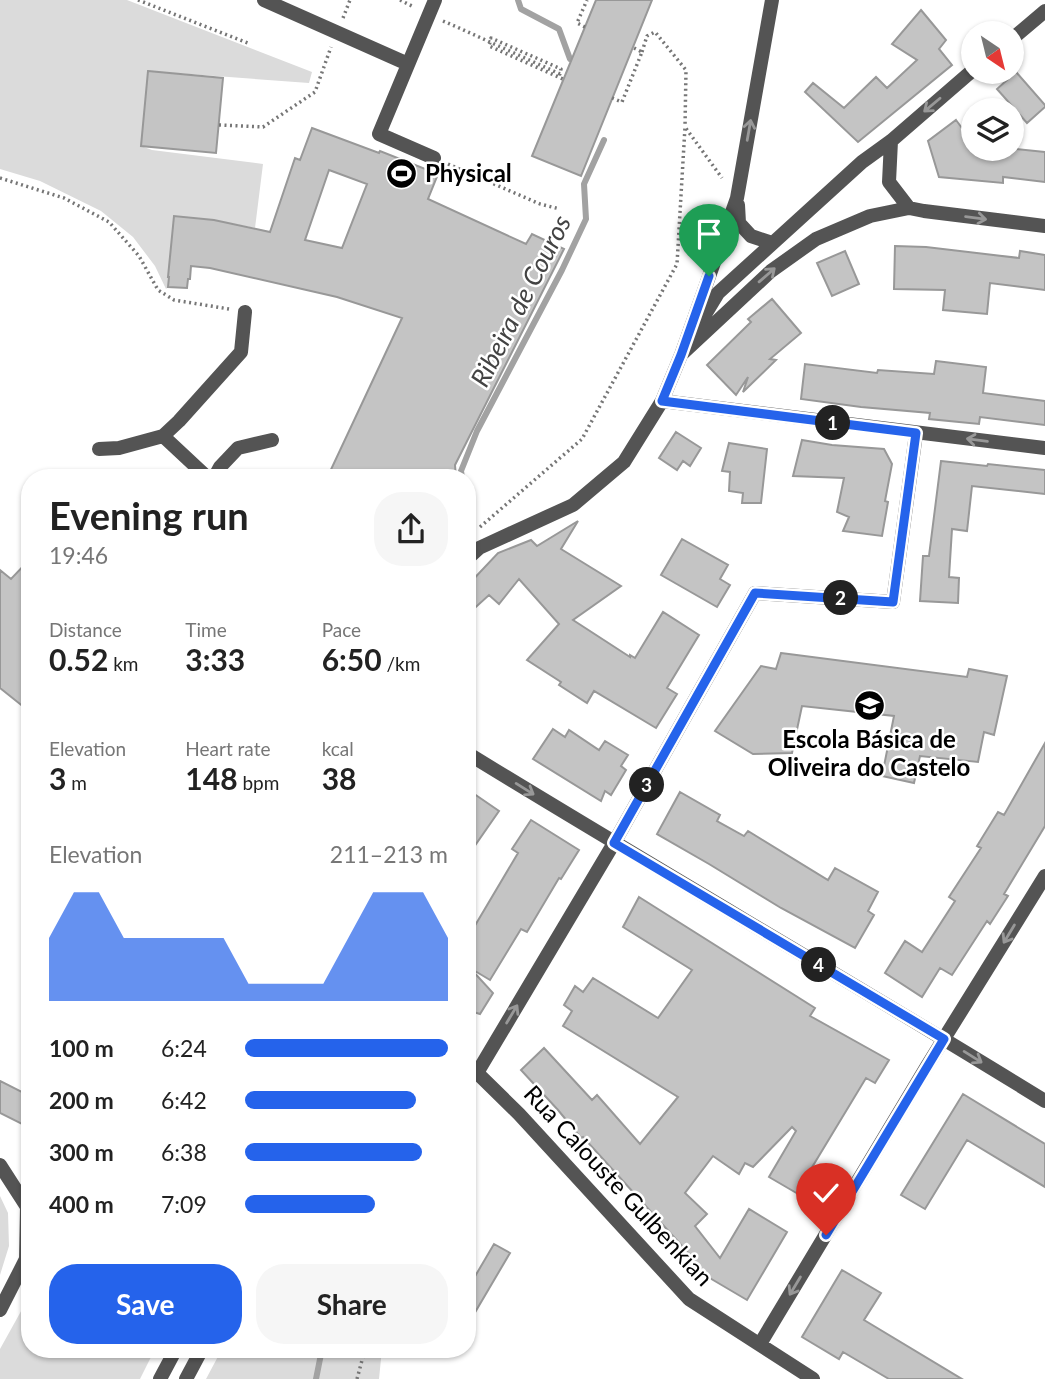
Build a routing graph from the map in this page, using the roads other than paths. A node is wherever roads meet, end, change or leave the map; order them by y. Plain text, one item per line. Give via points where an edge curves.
1 (264, 0) edge
2 (435, 0) edge
3 (772, 0) edge
4 (1045, 11) edge
5 (1024, 28) edge
6 (408, 64) junction
7 (961, 80) edge
8 (891, 141) junction
9 (434, 158) road end
10 (737, 198) junction
11 (909, 208) junction
12 (1045, 226) edge
13 (772, 243) junction
14 (245, 312) road end
15 (681, 355) junction
16 (662, 401) junction
17 (916, 433) junction
18 (163, 436) junction
19 (272, 440) dead end
20 (1045, 448) edge
21 (99, 449) dead end
22 (198, 469) edge
23 (219, 469) edge
24 (476, 551) edge
25 (476, 759) edge
26 (614, 843) junction
27 (1045, 876) edge
28 (944, 1039) junction
29 (476, 1062) edge
30 (476, 1072) edge
31 (1045, 1101) edge
32 (0, 1165) edge
33 (21, 1198) edge
34 (21, 1269) edge
35 (0, 1310) edge
36 (760, 1344) junction
37 (171, 1358) edge
38 (197, 1358) edge
39 (160, 1379) edge
40 (186, 1379) edge
41 (813, 1379) edge

1 - 6 street
2 - 6 street
10 -> 3 street
4 - 5 street
6 - 9 street via 379,134
7 -> 8 street
8 - 11 street via 889,182
8 - 13 street
10 - 13 street via 739,223 751,236
10 - 15 street
11 -> 12 street
15 -> 11 street via 771,271 816,239 870,216
13 - 15 street via 718,293
14 - 18 street via 241,352
15 - 16 street
16 - 17 street
16 - 24 street via 624,462 573,505
20 -> 17 street
17 - 26 street via 893,602 755,593
18 - 21 street via 119,449
18 - 22 street
19 - 23 street via 238,447
25 -> 26 street
26 - 28 street
29 -> 26 street
27 -> 28 street
28 -> 31 street
28 -> 36 street
30 - 36 street, Rua Calouste Gulbenkian via 689,1299
32 - 33 street
34 - 35 street
36 - 41 street, Rua Calouste Gulbenkian
37 - 39 street
38 - 40 street

